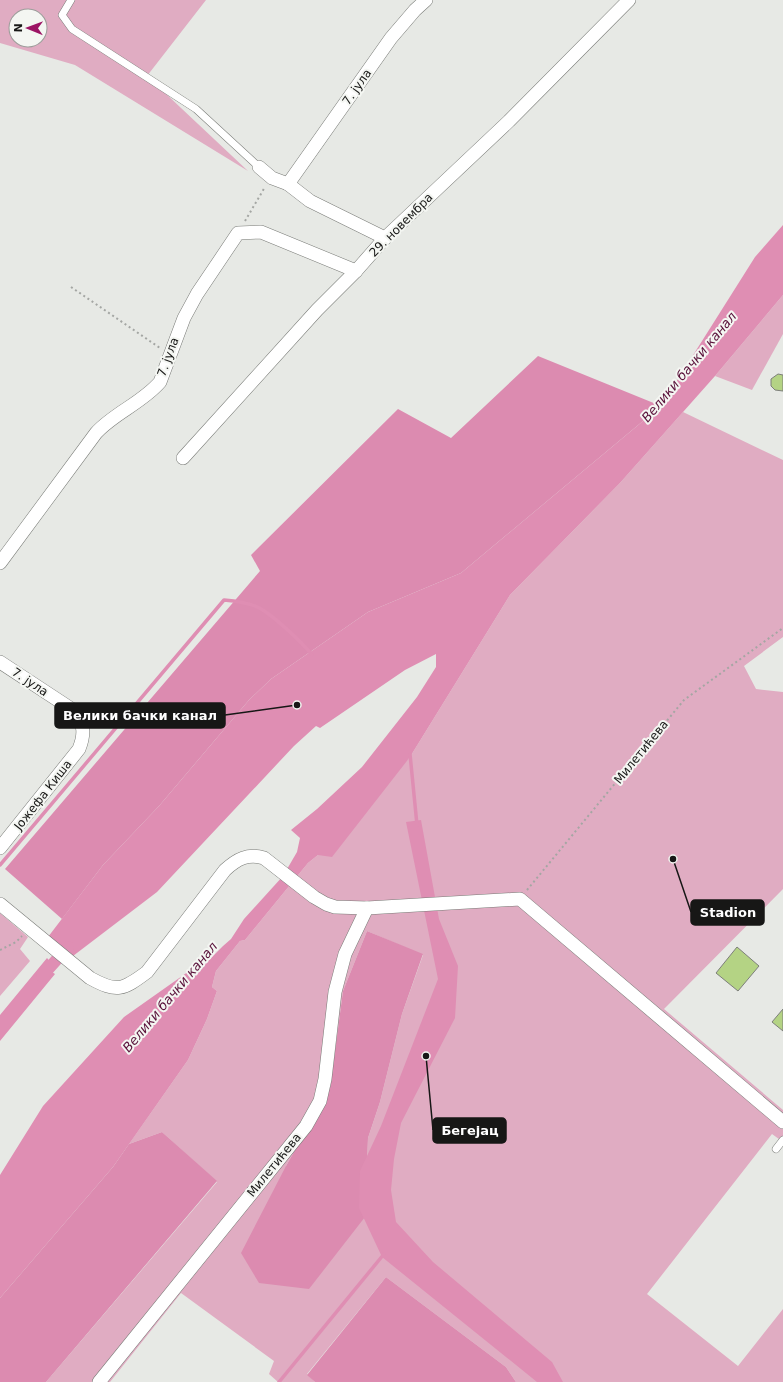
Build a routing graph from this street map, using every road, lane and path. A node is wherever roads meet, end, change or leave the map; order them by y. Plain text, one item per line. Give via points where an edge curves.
1 (71, 0) edge
2 (426, 0) edge
3 (629, 0) edge
4 (259, 167) joint
5 (272, 178) junction
6 (288, 184) junction
7 (238, 233) junction
8 (385, 238) junction
9 (356, 271) junction
10 (71, 287) dead end
11 (170, 355) junction
12 (183, 458) dead end
13 (0, 563) edge
14 (783, 628) edge
15 (0, 662) edge
16 (83, 740) joint
17 (0, 848) edge
18 (520, 900) junction
19 (0, 904) edge
20 (367, 908) junction
21 (30, 928) junction
22 (0, 950) edge
23 (783, 1122) edge
24 (783, 1140) edge
25 (776, 1149) dead end
26 (99, 1382) edge

1 - 4 lane via 62,15 72,28 196,109
2 - 6 street, 7. јула via 391,38
3 - 8 street, 29. новембра via 509,121
4 - 5 street
5 - 6 street
5 - 7 path
6 - 8 street via 310,201
7 - 9 street via 261,232
7 - 11 street, 7. јула via 197,294 184,318
8 - 9 street, 29. новембра
9 - 12 street, 29. новембра via 317,310
10 - 11 path
11 - 13 street, 7. јула via 156,387 103,425
14 - 18 path, Милетићева via 684,700
15 - 16 street, 7. јула via 76,712 83,726
16 - 17 street, Јожефа Киша via 80,749
18 - 20 street
18 - 23 street
19 - 21 street
20 - 21 street via 335,907 314,897 264,858 243,857 225,870 147,972 120,988 104,986 90,978
20 - 26 street, Милетићева via 341,969 335,992 325,1079 320,1101 306,1126
21 - 22 path via 16,942
24 - 25 lane

